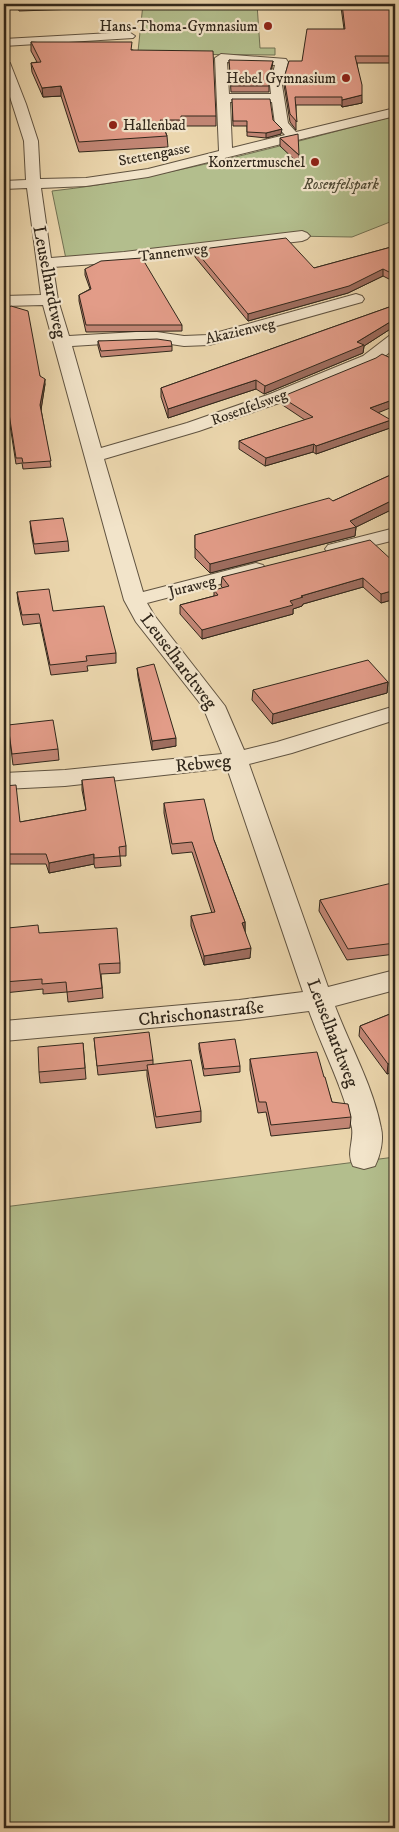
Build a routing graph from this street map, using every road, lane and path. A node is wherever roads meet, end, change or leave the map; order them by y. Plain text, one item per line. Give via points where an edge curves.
1 (24, 4) edge
2 (4, 5) edge
3 (129, 36) dead end
4 (4, 43) edge
5 (4, 63) edge
6 (222, 98) junction
7 (278, 98) junction
8 (20, 104) junction
9 (4, 105) edge
10 (395, 112) edge
11 (294, 138) junction
12 (226, 156) junction
13 (34, 184) junction
14 (4, 185) edge
15 (302, 236) dead end
16 (44, 263) junction
17 (356, 299) dead end
18 (50, 300) junction
19 (4, 301) edge
20 (395, 340) edge
21 (62, 342) junction
22 (95, 456) junction
23 (395, 534) edge
24 (319, 553) edge
25 (273, 565) edge
26 (135, 600) junction
27 (395, 713) edge
28 (235, 760) junction
29 (4, 781) edge
30 (395, 980) edge
31 (320, 1000) junction
32 (4, 1031) edge
33 (364, 1157) dead end

1 - 2 street
3 - 4 street
5 - 8 street, Leuselhardtweg
6 - 7 street
6 - 7 street via 221,58 282,62 276,85
6 - 12 street
7 - 11 street via 282,124
8 - 9 street
8 - 13 street, Leuselhardtweg via 30,140
10 - 11 street, Stettengasse
11 - 12 street, Stettengasse
12 - 13 street, Stettengasse via 148,173 86,182
13 - 14 street, Stettengasse
13 - 16 street, Leuselhardtweg
15 - 16 street, Tannenweg via 124,258
16 - 18 street, Leuselhardtweg
17 - 21 street, Akazienweg via 209,340 136,337
18 - 19 street
18 - 21 street, Leuselhardtweg
20 - 22 street, Rosenfelsweg via 369,360 276,398
21 - 22 street, Leuselhardtweg
22 - 26 street, Leuselhardtweg
23 - 24 street
25 - 26 street, Juraweg
26 - 28 street, Leuselhardtweg via 144,617 214,706
27 - 28 street, Rebweg
28 - 29 street, Rebweg via 65,778
28 - 31 street, Leuselhardtweg
30 - 31 street, Chrischonastraße
31 - 32 street, Chrischonastraße
31 - 33 street, Leuselhardtweg via 368,1130

